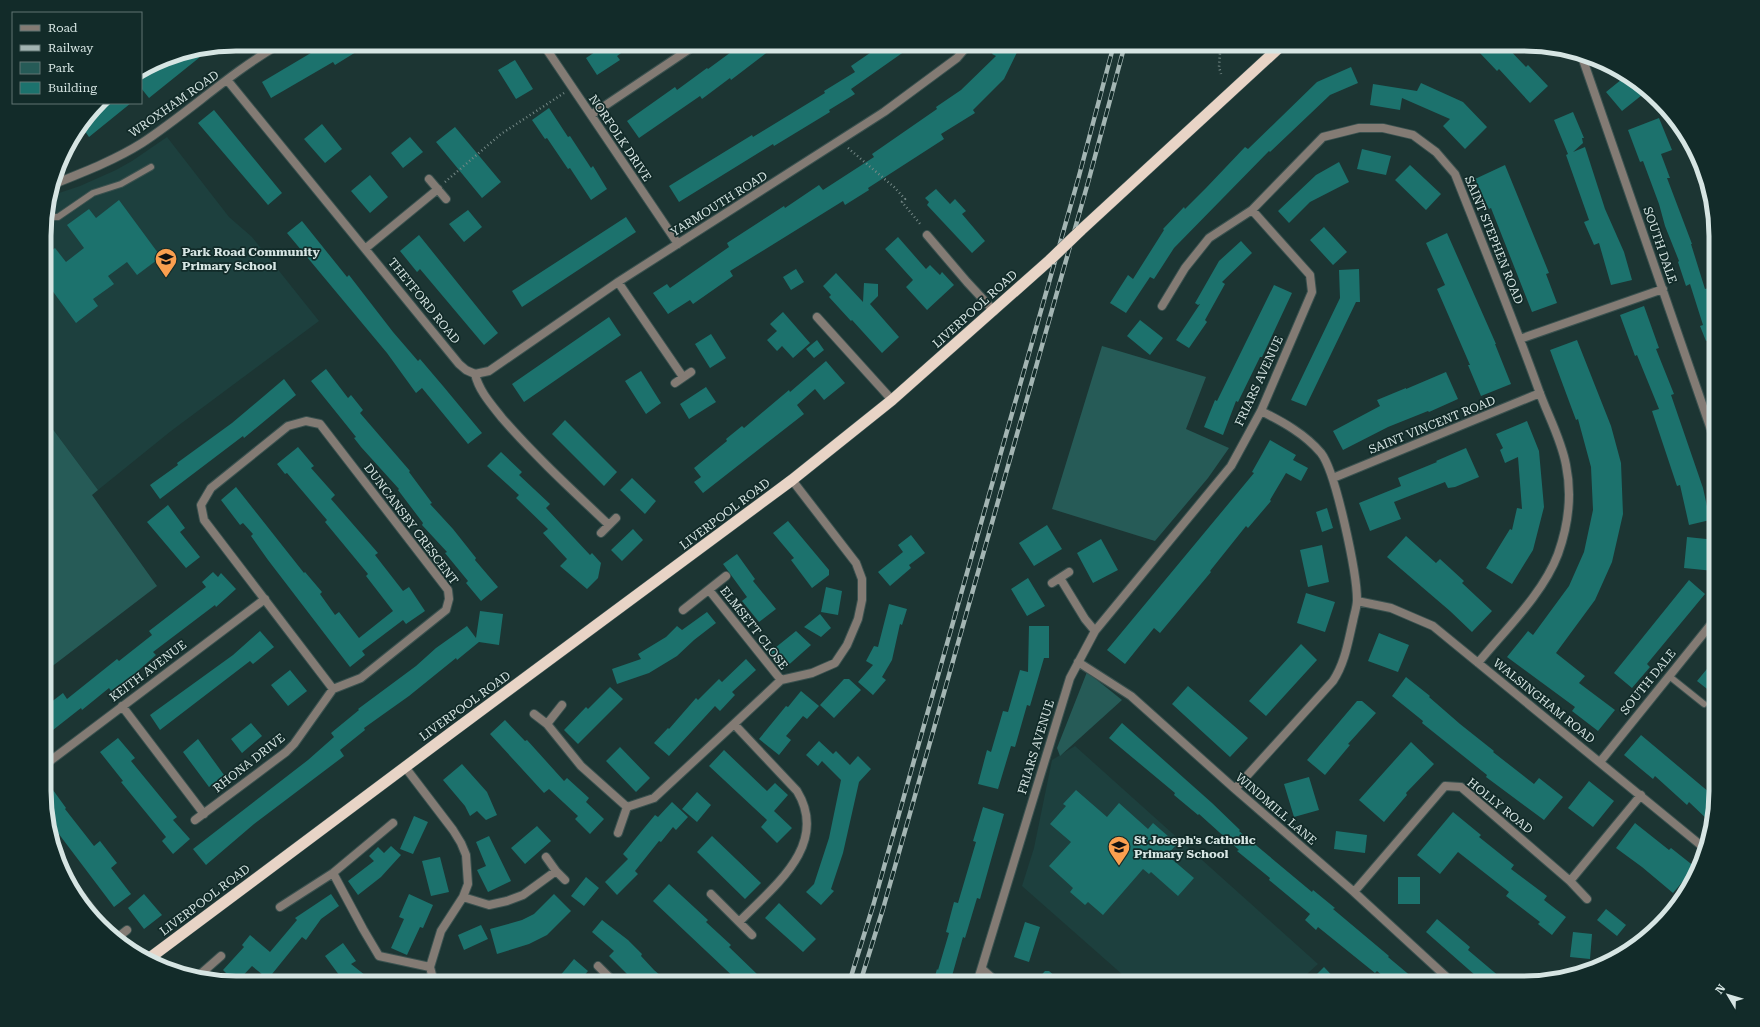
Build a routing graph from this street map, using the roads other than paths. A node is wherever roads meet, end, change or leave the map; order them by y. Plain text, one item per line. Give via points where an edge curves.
1 (268, 51) edge
2 (548, 51) edge
3 (687, 51) edge
4 (963, 51) edge
5 (1275, 51) edge
6 (1584, 61) edge
7 (228, 81) junction
8 (591, 115) junction
9 (151, 167) dead end
10 (429, 179) dead end
11 (59, 182) edge
12 (438, 189) junction
13 (446, 199) dead end
14 (1252, 210) junction
15 (52, 217) edge
16 (927, 235) road end
17 (678, 244) junction
18 (366, 248) junction
19 (618, 282) junction
20 (1663, 289) junction
21 (1162, 306) dead end
22 (994, 311) junction
23 (816, 317) dead end
24 (1520, 339) junction
25 (691, 372) dead end
26 (475, 374) junction
27 (683, 377) junction
28 (675, 383) dead end
29 (1540, 393) junction
30 (892, 400) junction
31 (1261, 411) junction
32 (1709, 424) edge
33 (1332, 478) junction
34 (792, 480) junction
35 (616, 518) dead end
36 (609, 525) junction
37 (601, 532) dead end
38 (1069, 572) dead end
39 (726, 576) dead end
40 (1060, 578) junction
41 (1052, 583) dead end
42 (709, 590) junction
43 (264, 599) junction
44 (1357, 601) junction
45 (683, 610) dead end
46 (1709, 627) edge
47 (1095, 631) junction
48 (1078, 662) junction
49 (1478, 663) junction
50 (1669, 676) junction
51 (781, 680) junction
52 (333, 689) junction
53 (1704, 704) dead end
54 (562, 705) dead end
55 (122, 706) junction
56 (534, 714) dead end
57 (547, 724) junction
58 (734, 724) junction
59 (51, 760) edge
60 (1600, 762) junction
61 (405, 767) junction
62 (1235, 789) junction
63 (1641, 795) junction
64 (627, 807) junction
65 (204, 814) junction
66 (195, 820) dead end
67 (393, 823) dead end
68 (618, 833) dead end
69 (1701, 845) edge
70 (546, 857) dead end
71 (556, 871) junction
72 (334, 873) junction
73 (565, 880) dead end
74 (1570, 881) junction
75 (1354, 892) junction
76 (711, 894) dead end
77 (463, 897) junction
78 (1587, 899) dead end
79 (280, 907) dead end
80 (739, 922) junction
81 (127, 930) dead end
82 (120, 935) edge
83 (752, 935) dead end
84 (152, 956) edge
85 (221, 956) dead end
86 (598, 966) dead end
87 (430, 967) junction
88 (982, 969) junction
89 (204, 973) edge
90 (432, 976) edge
91 (608, 976) edge
92 (980, 976) edge
93 (990, 976) edge
94 (1445, 976) edge

1 - 7 street, WROXHAM ROAD
2 - 8 street, NORFOLK DRIVE
3 - 8 street
4 - 17 street, YARMOUTH ROAD via 884,112
5 - 22 highway, LIVERPOOL ROAD, bridge
6 - 20 street, SOUTH DALE
7 - 11 street, WROXHAM ROAD via 141,144
7 - 18 street, THETFORD ROAD
8 - 17 street, NORFOLK DRIVE
9 - 15 lane via 121,184 93,193 58,217
10 - 12 street
12 - 13 street
12 - 18 street
14 - 21 street, SAINT STEPHEN ROAD via 1209,238 1185,268
14 - 24 street, SAINT STEPHEN ROAD via 1323,137 1359,128 1384,128 1413,136 1436,152 1455,174
14 - 31 street, FRIARS AVENUE via 1310,275 1312,292
16 - 22 street
17 - 19 street, YARMOUTH ROAD
18 - 26 street, THETFORD ROAD via 459,364
19 - 26 street, YARMOUTH ROAD via 488,371
19 - 27 street
20 - 24 street
20 - 32 street, SOUTH DALE
22 - 30 highway, LIVERPOOL ROAD
23 - 30 street
24 - 29 street, SAINT STEPHEN ROAD
25 - 27 street
26 - 36 street via 482,391 519,438
27 - 28 street
29 - 33 street, SAINT VINCENT ROAD
29 - 49 street, SAINT STEPHEN ROAD via 1561,443 1566,466 1569,489 1565,531 1558,554 1545,580
30 - 34 highway, LIVERPOOL ROAD
31 - 33 street via 1304,437 1322,454
31 - 47 street, FRIARS AVENUE via 1231,466
33 - 44 street via 1352,559
34 - 51 street, ELMSETT CLOSE via 856,563 862,579 862,600 858,620 847,646 835,663 812,673
34 - 61 highway, LIVERPOOL ROAD
35 - 36 street
36 - 37 street
38 - 40 street
39 - 42 street, ELMSETT CLOSE
40 - 41 street
40 - 47 street
42 - 45 street, ELMSETT CLOSE
42 - 51 street, ELMSETT CLOSE
43 - 52 street, DUNCANSBY CRESCENT
43 - 52 street, DUNCANSBY CRESCENT via 204,520 201,505 210,488 288,426 306,421 320,424 448,590 449,599 446,610 361,678
43 - 55 street, KEITH AVENUE
44 - 49 street, WALSINGHAM ROAD via 1391,608 1433,626
44 - 62 street via 1339,672
46 - 50 street, SOUTH DALE
47 - 48 street, FRIARS AVENUE
48 - 62 street, WINDMILL LANE via 1130,696
48 - 88 street, FRIARS AVENUE via 1070,678
49 - 60 street, WALSINGHAM ROAD
50 - 53 lane
50 - 60 street, SOUTH DALE
51 - 58 street, ELMSETT CLOSE
52 - 65 street, RHONA DRIVE via 286,752
54 - 57 street
55 - 59 street, KEITH AVENUE
55 - 65 street
56 - 57 street
57 - 64 street via 581,766
58 - 64 street, ELMSETT CLOSE via 654,798
58 - 80 street via 797,791 803,800 807,826 804,844 797,861
60 - 63 street, WALSINGHAM ROAD
61 - 77 street via 462,843 468,870 468,884
61 - 84 highway, LIVERPOOL ROAD
62 - 75 street, WINDMILL LANE
63 - 69 street, WALSINGHAM ROAD
63 - 74 street
64 - 68 street
65 - 66 street, RHONA DRIVE
67 - 72 street
70 - 71 street
71 - 73 street
71 - 77 street via 523,895 507,901 489,905
72 - 79 street
72 - 87 street via 379,956
74 - 75 street, HOLLY ROAD via 1461,787 1445,786
74 - 78 street, HOLLY ROAD
75 - 94 street, WINDMILL LANE
76 - 80 street
77 - 87 street via 441,931
80 - 83 street
81 - 82 street
85 - 89 street
86 - 91 street
87 - 90 street
88 - 92 street, FRIARS AVENUE
88 - 93 street

